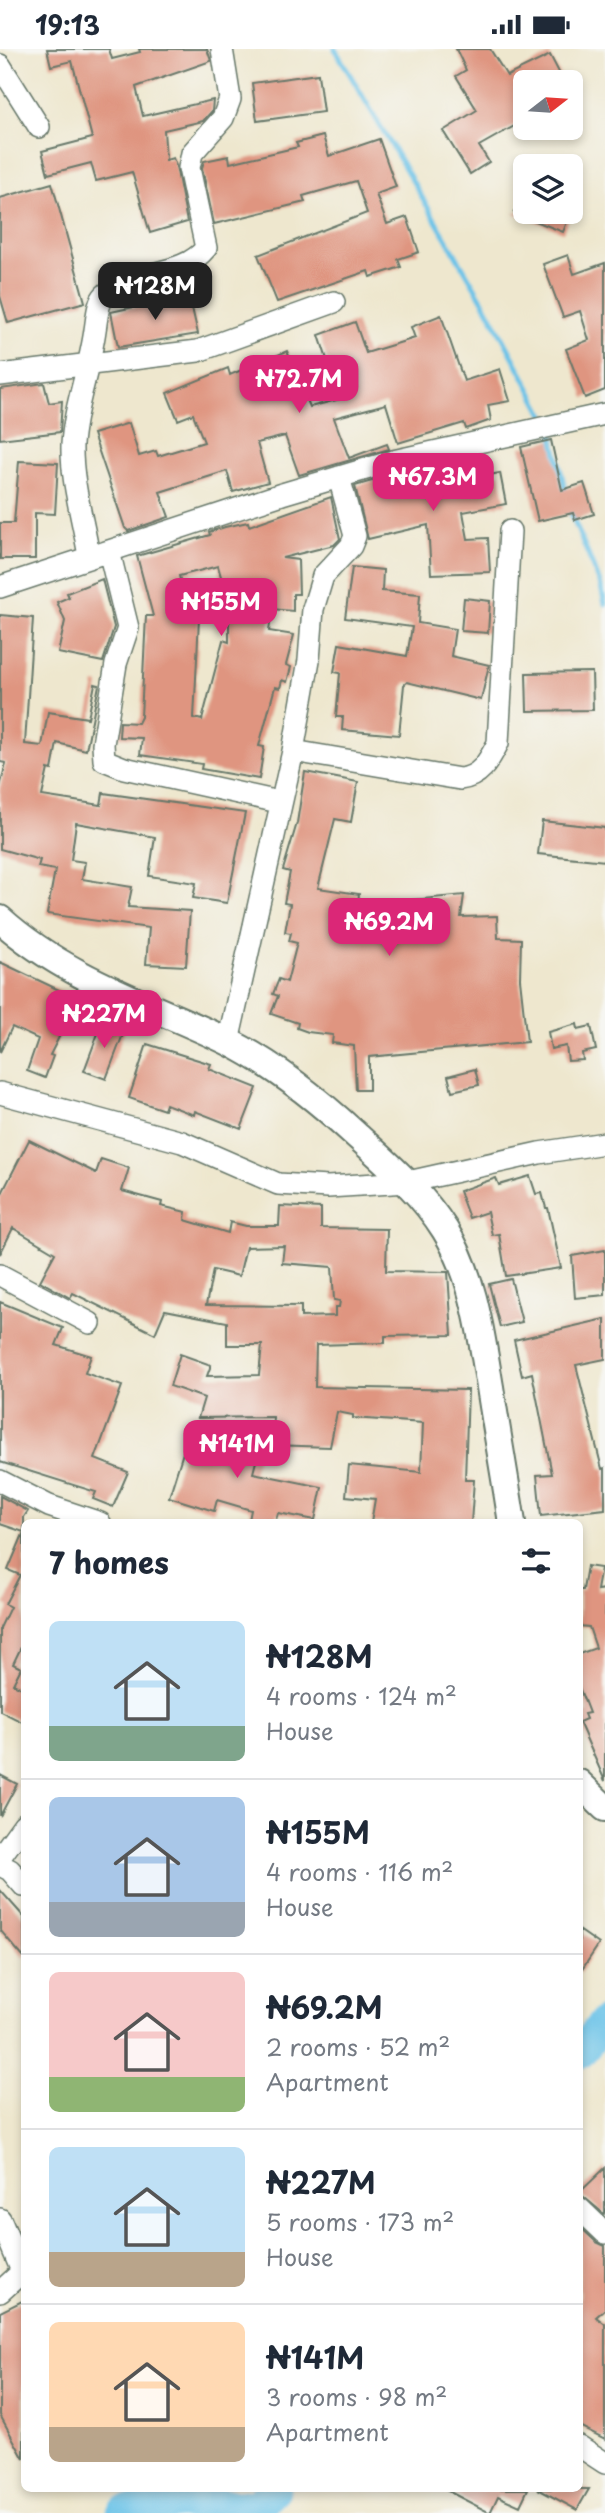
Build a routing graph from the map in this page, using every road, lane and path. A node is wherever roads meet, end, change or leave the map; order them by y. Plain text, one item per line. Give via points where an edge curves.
1 (222, 49) edge
2 (0, 65) edge
3 (39, 127) dead end
4 (334, 302) dead end
5 (90, 367) junction
6 (0, 376) edge
7 (605, 414) edge
8 (339, 477) junction
9 (510, 530) dead end
10 (99, 553) junction
11 (0, 587) edge
12 (293, 751) junction
13 (279, 802) junction
14 (0, 919) edge
15 (228, 1042) junction
16 (0, 1093) edge
17 (605, 1143) edge
18 (408, 1182) junction
19 (0, 1275) edge
20 (90, 1323) dead end
21 (0, 1481) edge
22 (88, 1519) edge
23 (511, 1519) edge
24 (583, 1787) edge
25 (605, 1808) edge
26 (21, 1828) edge
27 (0, 1857) edge
28 (0, 1865) edge
29 (21, 1883) edge
30 (583, 2212) edge
31 (0, 2219) edge
32 (605, 2233) edge
33 (21, 2269) edge
34 (21, 2276) edge
35 (0, 2292) edge
36 (583, 2449) edge
37 (605, 2463) edge

1 - 5 street via 230,99 223,118 192,153 189,168 206,249 187,263 104,295
2 - 3 street
4 - 5 street via 198,351
5 - 6 street
5 - 10 street via 72,446
7 - 8 street
8 - 10 street
8 - 12 street via 355,536 323,576 313,609
9 - 12 street via 498,743 486,766 471,778 442,777
10 - 11 street
10 - 13 street via 128,628 116,664 104,759 124,768
12 - 13 street
13 - 15 street
14 - 15 main road via 51,959
15 - 18 main road via 296,1085
16 - 18 street via 181,1142 278,1184 328,1188
17 - 18 street
18 - 23 main road via 446,1230 467,1280 480,1325
19 - 20 street
21 - 22 street via 49,1506
24 - 25 main road
26 - 27 street
28 - 29 street
30 - 32 street
31 - 33 street
34 - 35 street
36 - 37 street

